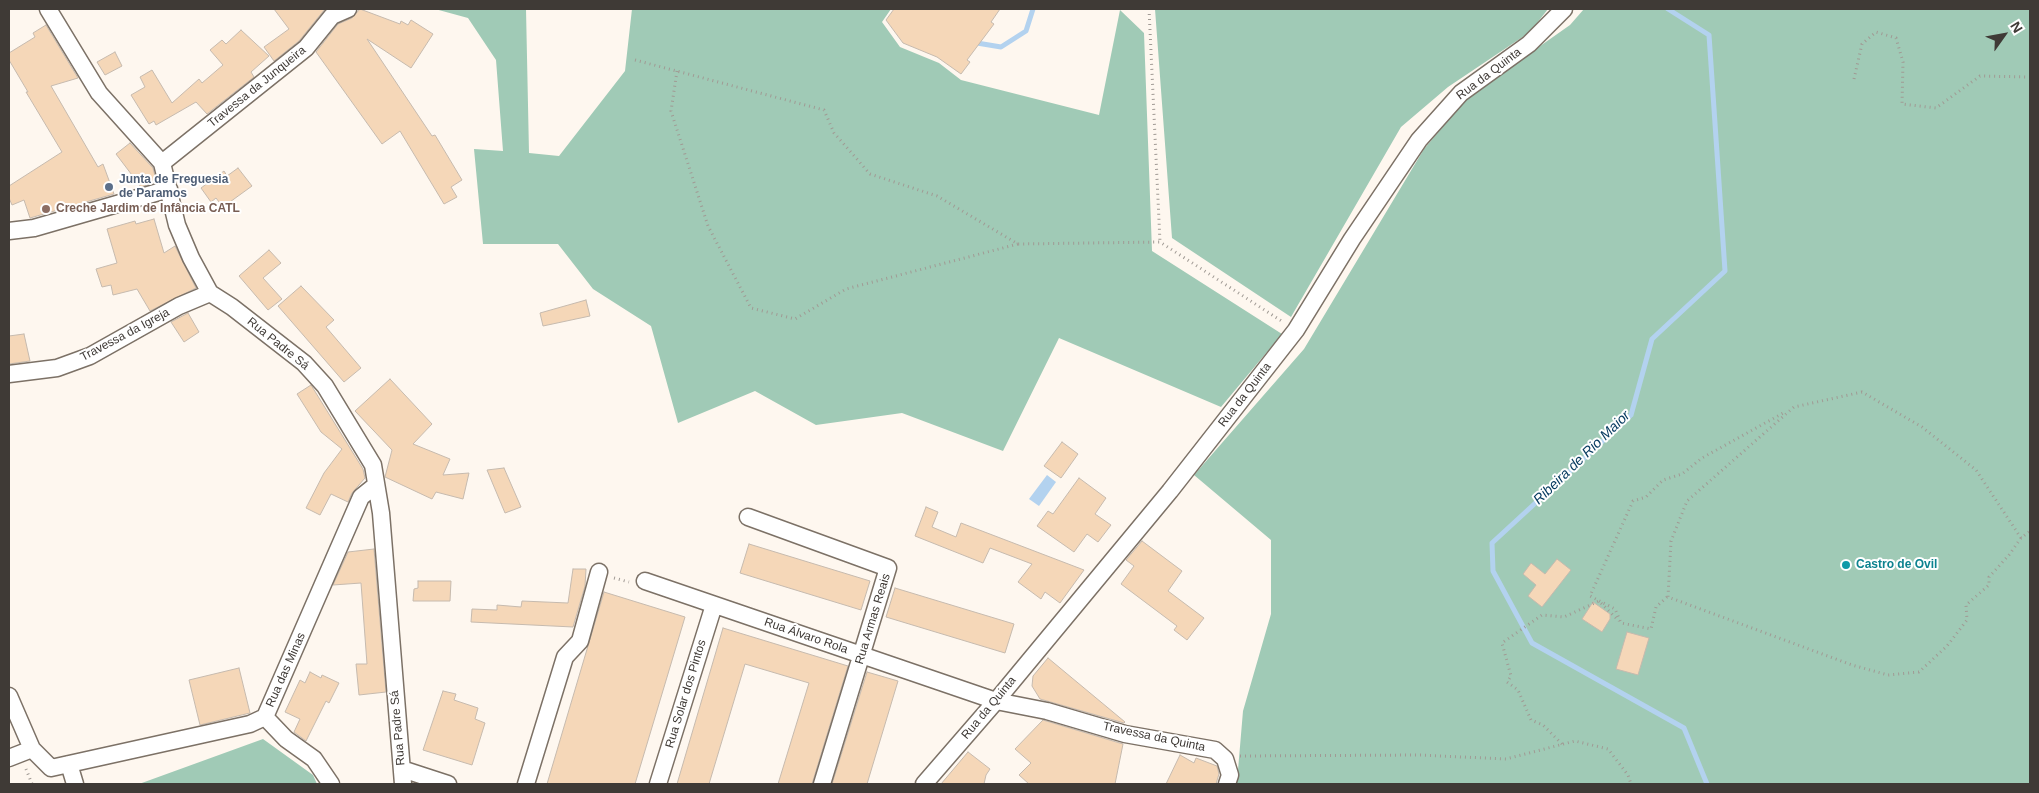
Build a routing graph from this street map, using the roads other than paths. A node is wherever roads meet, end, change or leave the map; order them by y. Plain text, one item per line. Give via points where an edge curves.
1 (48, 9) edge
2 (348, 9) edge
3 (1561, 12) edge
4 (331, 13) edge
5 (162, 163) junction
6 (170, 189) junction
7 (9, 231) edge
8 (210, 293) junction
9 (9, 374) edge
10 (376, 485) junction
11 (748, 517) dead end
12 (599, 572) road end
13 (645, 582) road end
14 (714, 604) junction
15 (862, 655) junction
16 (9, 696) edge
17 (996, 701) junction
18 (265, 717) junction
19 (32, 749) junction
20 (9, 758) edge
21 (68, 764) junction
22 (402, 776) edge
23 (75, 784) edge
24 (331, 784) edge
25 (448, 784) edge
26 (526, 784) edge
27 (658, 784) edge
28 (822, 784) edge
29 (924, 784) edge
30 (1227, 784) edge

1 - 5 street via 99,94
2 - 4 street, Travessa da Junqueira
3 - 17 street, Rua da Quinta via 1529,44 1461,93 1419,140 1296,330 1170,491
4 - 5 street, Travessa da Junqueira via 306,48
5 - 6 street
6 - 7 street via 34,228
6 - 8 street via 184,241
8 - 9 street, Travessa da Igreja via 179,306 90,356 57,368
8 - 10 street, Rua Padre Sá via 304,363 325,386 373,465
10 - 18 street, Rua das Minas via 361,497
10 - 22 street, Rua Padre Sá
11 - 15 street, Rua Armas Reais via 888,568
12 - 26 street via 580,641 566,657
13 - 14 street, Rua Álvaro Rola
14 - 15 street, Rua Álvaro Rola
14 - 27 street, Rua Solar dos Pintos
15 - 17 street, Rua Álvaro Rola
15 - 28 street, Rua Armas Reais
16 - 19 street
17 - 29 street, Rua da Quinta
17 - 30 street, Travessa da Quinta via 1048,711 1125,734 1215,750 1225,759 1230,775
18 - 21 street, Rua das Minas via 250,724
18 - 24 street via 286,739 314,759
19 - 20 street
19 - 21 street, Rua das Minas via 51,768
21 - 23 street
22 - 25 street

